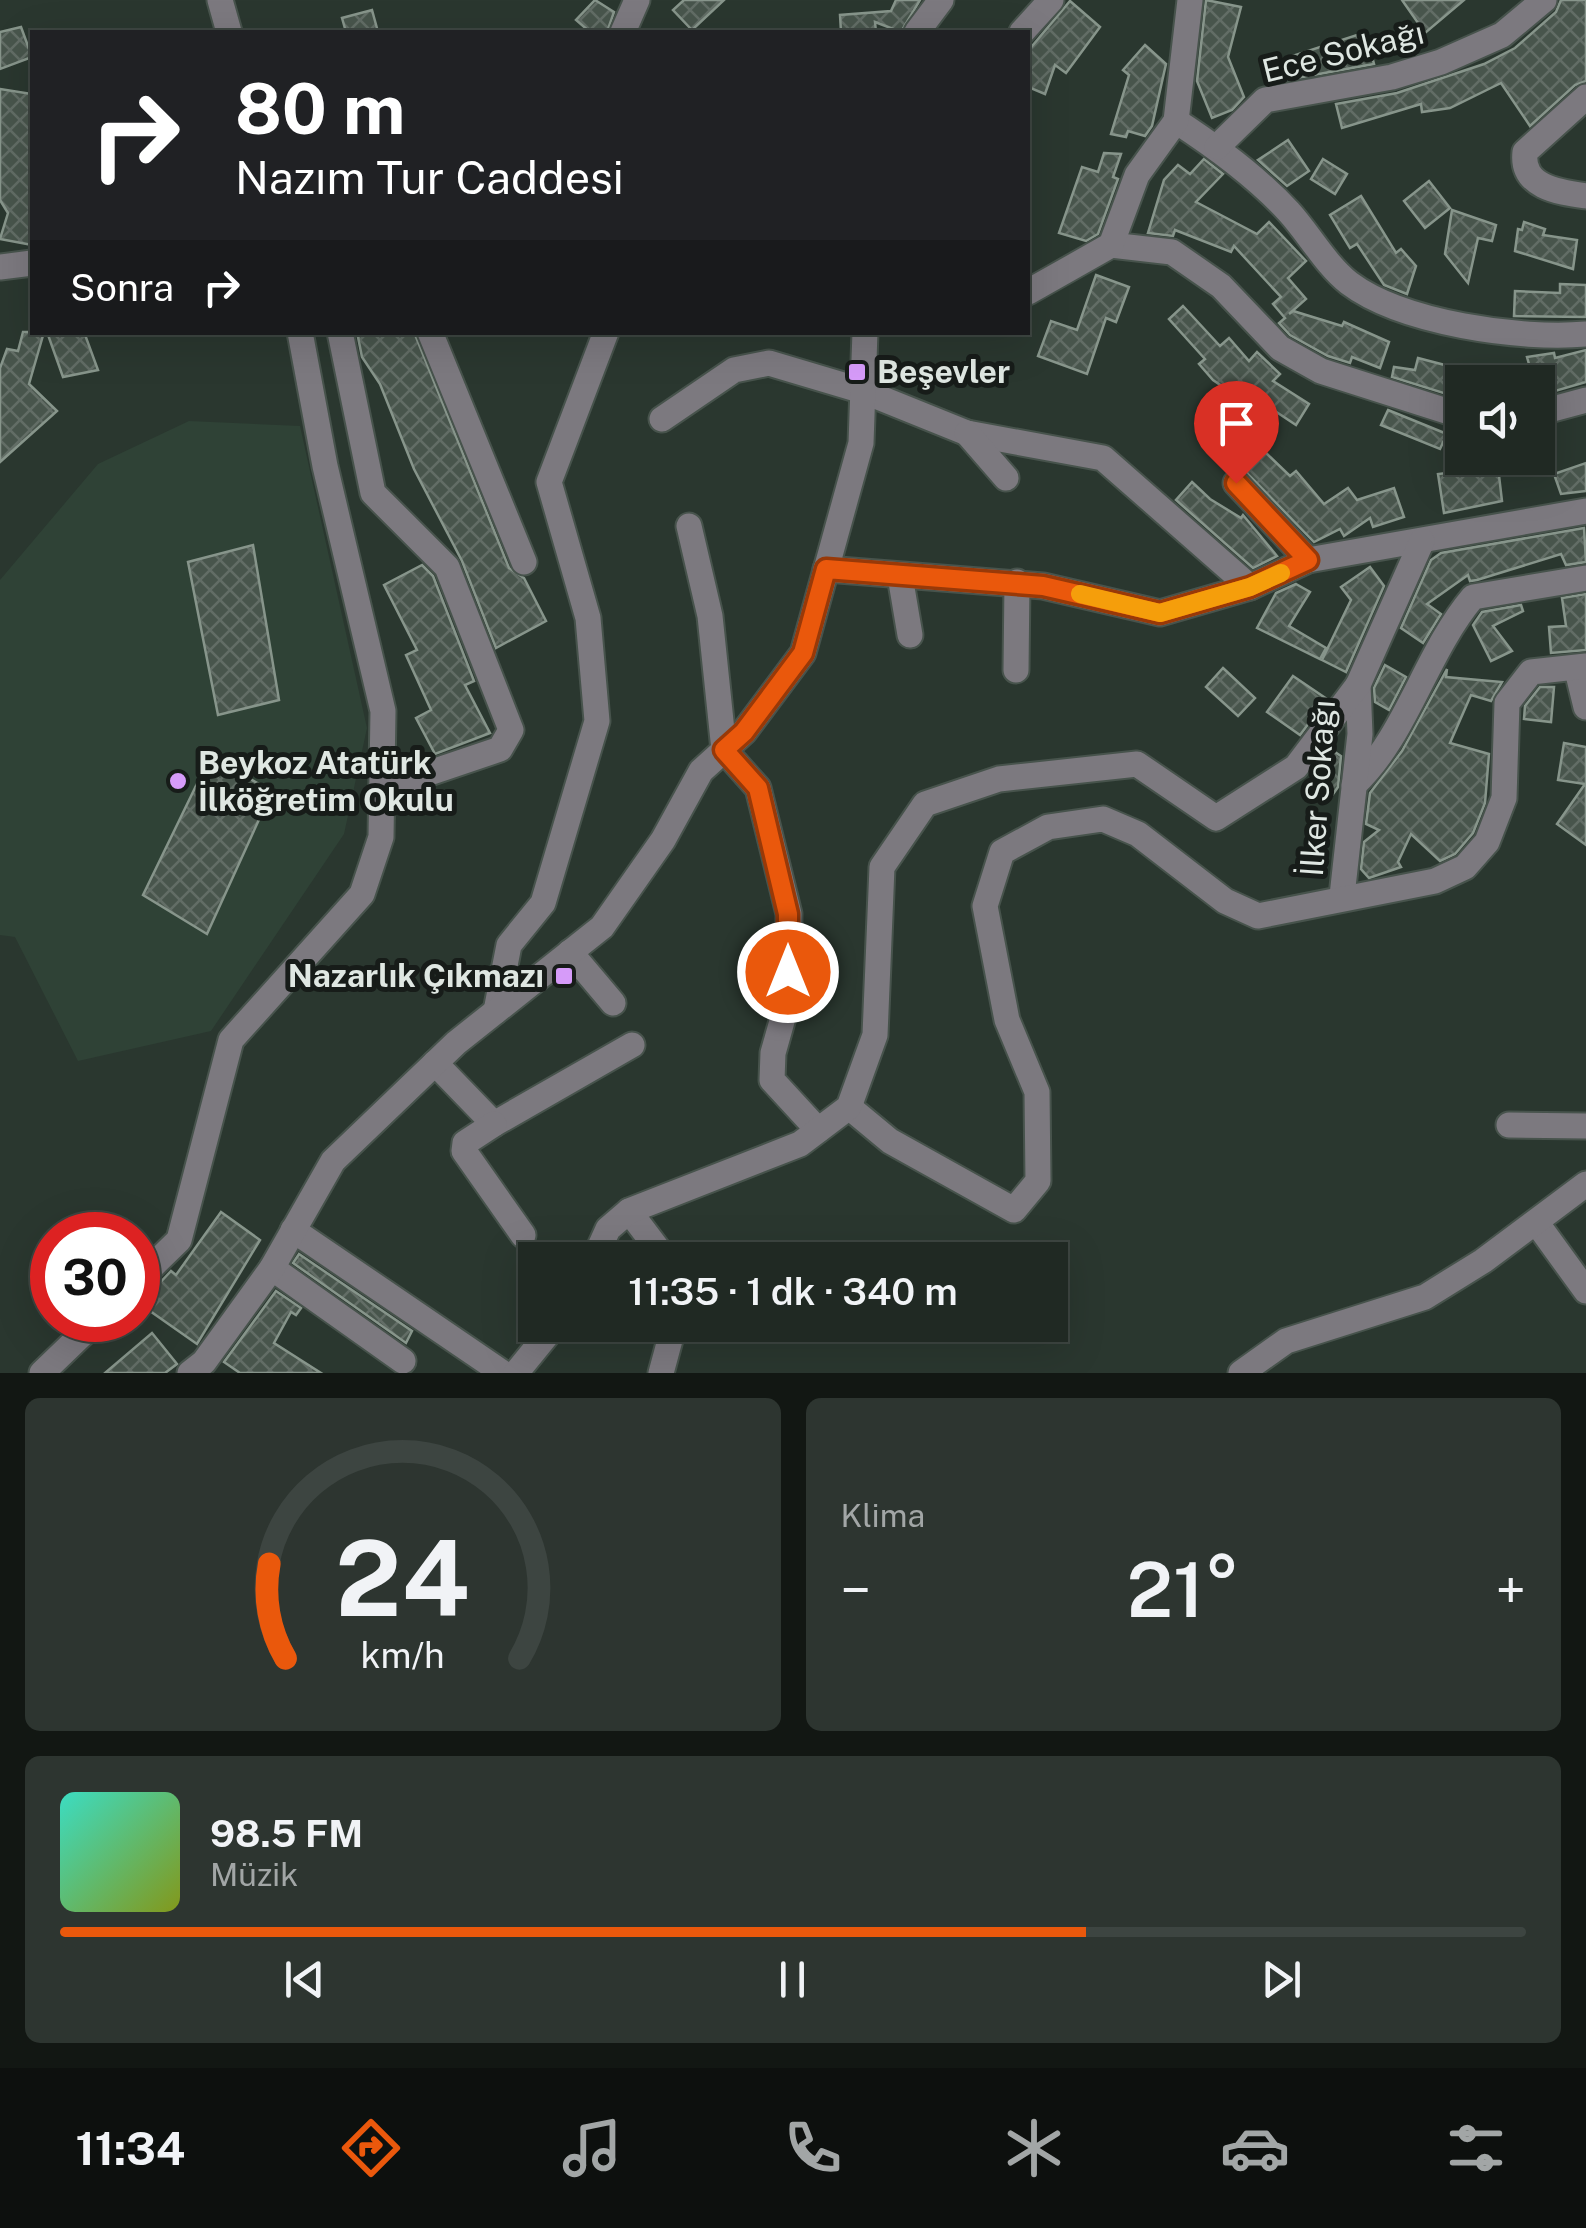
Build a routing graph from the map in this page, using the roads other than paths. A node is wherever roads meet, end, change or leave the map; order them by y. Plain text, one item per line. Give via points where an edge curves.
1 (220, 0) edge
2 (637, 0) edge
3 (1051, 0) edge
4 (1190, 0) edge
5 (1544, 0) edge
6 (938, 1) edge
7 (229, 30) edge
8 (624, 30) edge
9 (918, 30) edge
10 (1024, 30) edge
11 (1586, 96) edge
12 (1176, 120) junction
13 (1217, 147) junction
14 (1586, 196) edge
15 (1111, 245) junction
16 (30, 264) edge
17 (0, 267) edge
18 (1030, 291) edge
19 (1586, 334) edge
20 (301, 335) edge
21 (341, 335) edge
22 (431, 335) edge
23 (605, 335) edge
24 (865, 335) edge
25 (863, 390) junction
26 (1586, 400) edge
27 (1555, 408) edge
28 (1445, 411) edge
29 (662, 420) dead end
30 (967, 433) junction
31 (1006, 478) dead end
32 (1236, 483) dead end
33 (1586, 511) edge
34 (689, 526) dead end
35 (1422, 540) junction
36 (1308, 560) junction
37 (524, 562) dead end
38 (826, 569) junction
39 (900, 576) junction
40 (1586, 578) edge
41 (1016, 582) junction
42 (1250, 587) junction
43 (910, 635) dead end
44 (1581, 668) edge
45 (1016, 670) dead end
46 (1358, 685) junction
47 (1586, 707) edge
48 (724, 750) junction
49 (1354, 785) junction
50 (382, 788) junction
51 (1342, 896) junction
52 (570, 952) junction
53 (613, 1003) dead end
54 (496, 1011) junction
55 (632, 1044) dead end
56 (435, 1062) junction
57 (850, 1106) junction
58 (494, 1124) junction
59 (1508, 1125) dead end
60 (1586, 1126) edge
61 (818, 1130) junction
62 (1586, 1184) edge
63 (628, 1210) junction
64 (1536, 1222) junction
65 (294, 1230) junction
66 (523, 1236) dead end
67 (602, 1242) edge
68 (652, 1242) edge
69 (160, 1259) edge
70 (272, 1268) junction
71 (1586, 1291) edge
72 (74, 1342) edge
73 (541, 1342) edge
74 (669, 1342) edge
75 (402, 1361) dead end
76 (204, 1369) edge
77 (42, 1373) edge
78 (503, 1373) edge
79 (516, 1373) edge
80 (661, 1373) edge
81 (1241, 1373) edge

1 - 7 street
2 - 8 street
3 - 10 street
4 - 12 street
5 - 13 street, Ece Sokağı via 1502,36 1441,62 1265,100
6 - 9 street
11 - 14 street via 1525,152 1524,164 1529,177 1556,191
12 - 13 street
12 - 15 street via 1137,175
13 - 19 street via 1286,209 1348,282 1400,310 1466,324
15 - 18 street
15 - 28 street via 1172,252 1222,286 1280,348 1321,371
16 - 17 street
20 - 50 street via 382,711
21 - 50 street via 373,492 447,567 512,730 500,749
22 - 37 street
23 - 54 street via 549,482 588,618 597,721 542,903 509,944
24 - 25 street
25 - 29 street via 770,363 734,370
25 - 30 street
25 - 38 street via 862,444
26 - 27 street
30 - 31 street
30 - 42 street via 1103,458
32 - 36 street
33 - 35 street
34 - 48 street via 710,616
35 - 36 street
35 - 46 street
36 - 42 street
38 - 39 street
38 - 48 street via 803,653
39 - 41 street
39 - 43 street
40 - 49 street via 1473,597 1446,629 1376,764
41 - 42 street via 1160,613
41 - 45 street
44 - 47 street
44 - 51 street via 1531,672 1507,702 1504,798 1487,842 1465,867 1435,881
46 - 49 street, İlker Sokağı
46 - 57 street via 1296,767 1216,818 1137,764 999,779 925,804 882,866 875,1034
48 - 52 street via 701,770 663,840 602,927
48 - 61 street via 758,788 788,914 788,1000 772,1080
49 - 51 street, İlker Sokağı
50 - 69 street via 381,837 362,894 231,1040 179,1240
51 - 57 street via 1258,916 1224,900 1138,834 1103,819 1048,827 1002,852 985,906 1007,1020 1037,1092 1038,1181 1014,1210 890,1141
52 - 53 street
52 - 54 street
54 - 56 street
55 - 58 street
56 - 58 street
56 - 65 street via 333,1162
57 - 61 street
58 - 66 street via 465,1143 464,1151
59 - 60 street
61 - 63 street via 800,1144
62 - 64 street
63 - 67 street
63 - 68 street
64 - 71 street
64 - 81 street via 1426,1297 1286,1342
65 - 70 street
65 - 78 street
70 - 75 street
70 - 76 street
72 - 77 street
73 - 79 street
74 - 80 street

